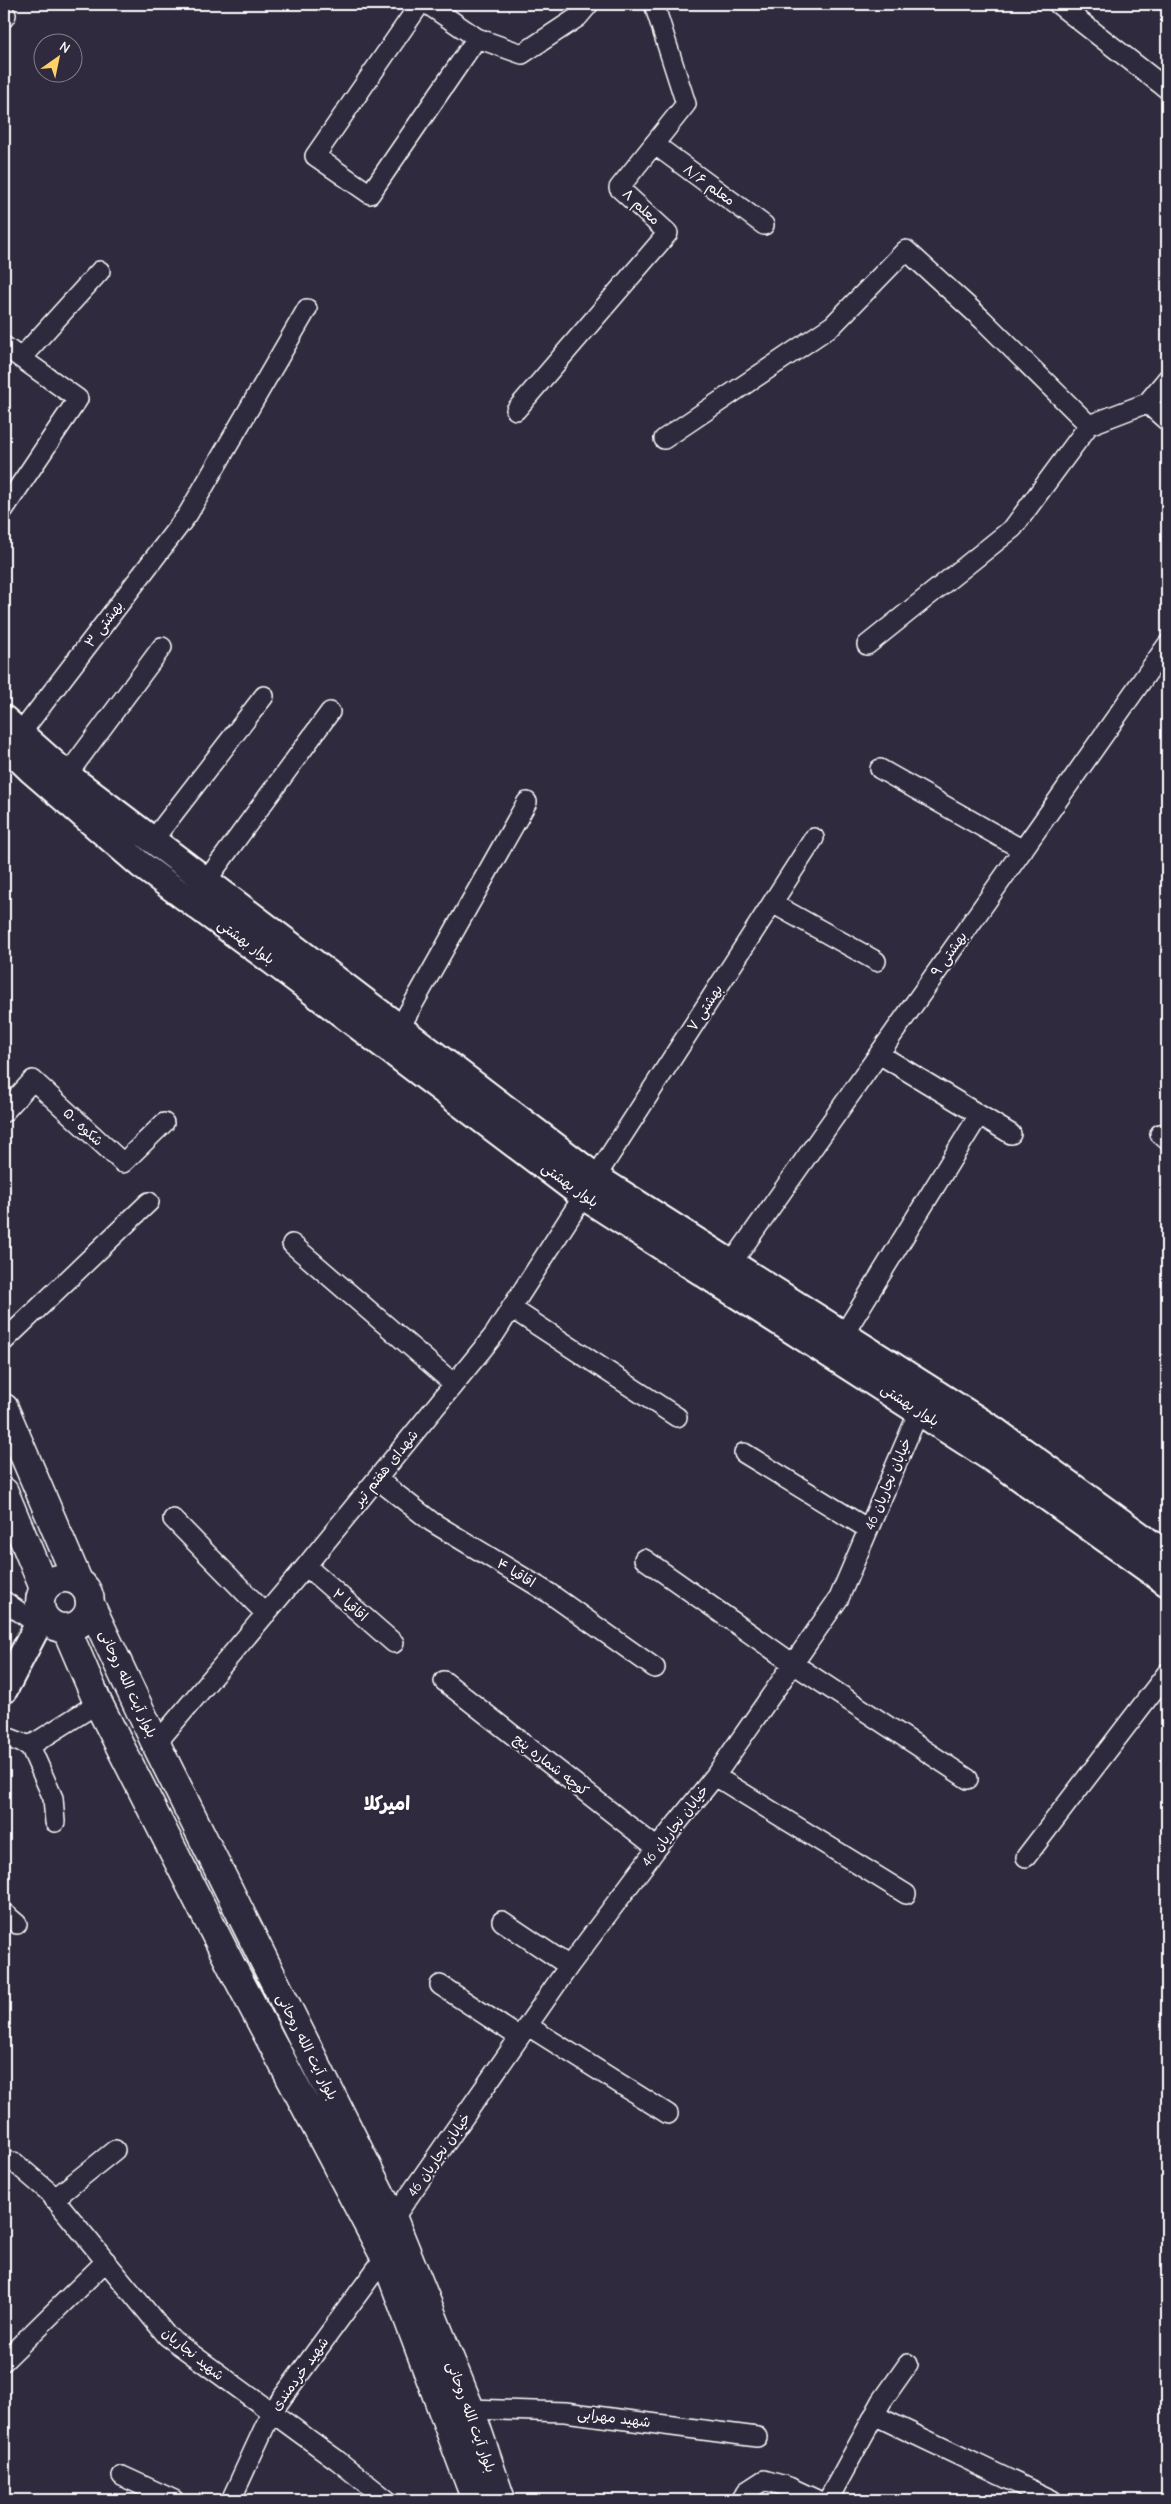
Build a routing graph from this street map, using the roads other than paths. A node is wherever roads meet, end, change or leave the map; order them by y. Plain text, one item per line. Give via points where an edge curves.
1 (420, 4) edge
2 (427, 4) edge
3 (589, 4) edge
4 (654, 4) edge
5 (1058, 4) edge
6 (477, 38) junction
7 (1167, 89) edge
8 (654, 144) junction
9 (764, 226) dead end
10 (100, 271) dead end
11 (307, 309) dead end
12 (4, 346) edge
13 (21, 358) junction
14 (1167, 380) edge
15 (1147, 403) junction
16 (516, 410) dead end
17 (1167, 421) edge
18 (1089, 425) junction
19 (664, 439) dead end
20 (4, 509) edge
21 (868, 645) dead end
22 (1167, 645) edge
23 (162, 648) dead end
24 (264, 696) dead end
25 (330, 712) dead end
26 (9, 732) edge
27 (880, 769) dead end
28 (67, 775) junction
29 (527, 802) dead end
30 (814, 838) dead end
31 (153, 840) junction
32 (1023, 850) junction
33 (206, 881) junction
34 (772, 903) junction
35 (876, 961) dead end
36 (319, 982) junction
37 (399, 1028) junction
38 (879, 1054) junction
39 (4, 1112) edge
40 (979, 1115) junction
41 (164, 1123) dead end
42 (1011, 1134) dead end
43 (590, 1187) junction
44 (149, 1202) dead end
45 (292, 1244) dead end
46 (731, 1264) junction
47 (511, 1308) junction
48 (844, 1334) junction
49 (4, 1341) edge
50 (454, 1384) junction
51 (924, 1401) junction
52 (4, 1408) edge
53 (677, 1417) dead end
54 (744, 1453) dead end
55 (377, 1479) junction
56 (4, 1492) edge
57 (173, 1519) dead end
58 (868, 1529) junction
59 (1164, 1549) edge
60 (644, 1559) dead end
61 (306, 1566) junction
62 (78, 1581) junction
63 (1167, 1584) edge
64 (44, 1588) junction
65 (4, 1601) edge
66 (90, 1604) junction
67 (266, 1614) junction
68 (40, 1619) junction
69 (66, 1628) junction
70 (394, 1643) dead end
71 (792, 1663) junction
72 (654, 1668) dead end
73 (1167, 1673) edge
74 (444, 1681) dead end
75 (4, 1690) edge
76 (98, 1703) junction
77 (4, 1736) edge
78 (156, 1744) junction
79 (30, 1746) junction
80 (715, 1776) junction
81 (968, 1779) dead end
82 (54, 1822) dead end
83 (657, 1848) junction
84 (1026, 1857) dead end
85 (906, 1894) dead end
86 (502, 1921) dead end
87 (569, 1966) junction
88 (440, 1985) dead end
89 (523, 2032) junction
90 (668, 2114) dead end
91 (115, 2150) dead end
92 (4, 2162) edge
93 (54, 2199) junction
94 (393, 2219) junction
95 (385, 2257) junction
96 (106, 2260) junction
97 (4, 2361) edge
98 (908, 2364) dead end
99 (470, 2409) junction
100 (271, 2413) junction
101 (874, 2416) junction
102 (757, 2437) dead end
103 (122, 2476) dead end
104 (174, 2500) edge
105 (231, 2500) edge
106 (387, 2500) edge
107 (476, 2500) edge
108 (502, 2500) edge
109 (741, 2500) edge
110 (817, 2500) edge
111 (828, 2500) edge
112 (1052, 2500) edge

1 - 6 street via 315,156 370,194
2 - 6 street
3 - 6 street via 578,17 522,54
4 - 8 street, معلم ۸ via 686,104
5 - 7 street
8 - 9 street, معلم ۸/۶
8 - 16 street, معلم ۸ via 619,188 668,232
10 - 13 street
11 - 26 street, بهشتی ۳ via 188,514
12 - 13 street
13 - 20 street via 78,399
14 - 15 street
15 - 17 street
15 - 18 street
18 - 19 street via 983,320 906,250 833,325
18 - 21 street via 1013,528
22 - 32 street, بهشتی ۹
23 - 28 street
24 - 31 street
25 - 33 street
26 - 28 main road, بلوار بهشتی
26 - 36 main road, بلوار بهشتی via 32,771 141,865
27 - 32 street
28 - 31 main road, بلوار بهشتی
29 - 37 street
30 - 34 street, بهشتی ۷
31 - 33 main road, بلوار بهشتی
32 - 38 street, بهشتی ۹
33 - 36 main road, بلوار بهشتی
34 - 35 street
34 - 43 street, بهشتی ۷
36 - 37 main road, بلوار بهشتی
36 - 43 main road, بلوار بهشتی
37 - 43 main road, بلوار بهشتی
38 - 40 street
38 - 46 street, بهشتی ۹
39 - 41 street, شکوه ۵۰ via 32,1080 123,1163
40 - 42 street
40 - 48 street
43 - 46 main road, بلوار بهشتی
43 - 47 street, شهدای هفتم تیر
43 - 51 main road, بلوار بهشتی
44 - 49 street
45 - 50 street
46 - 48 main road, بلوار بهشتی
47 - 50 street, شهدای هفتم تیر via 494,1335
47 - 53 street
48 - 51 main road, بلوار بهشتی
50 - 55 street, شهدای هفتم تیر
51 - 58 street, خیابان نجاریان 46
51 - 59 main road, بلوار بهشتی via 994,1430
51 - 63 main road, بلوار بهشتی via 1008,1469
52 - 62 main road
54 - 58 street
55 - 61 street, شهدای هفتم تیر
55 - 72 street, اقاقیا ۴ via 432,1522 549,1593
56 - 64 main road
57 - 67 street
58 - 71 street, خیابان نجاریان 46 via 838,1598
60 - 71 street
61 - 67 street, شهدای هفتم تیر
61 - 70 street, اقاقیا ۲
62 - 64 main road via 60,1578
62 - 66 main road via 89,1595
64 - 68 main road via 40,1597
65 - 68 street
66 - 69 main road via 83,1621
66 - 78 main road, بلوار آیت الله روحانی
67 - 78 street, شهدای هفتم تیر
68 - 69 main road
68 - 75 main road
69 - 76 main road, بلوار آیت الله روحانی
71 - 80 street, خیابان نجاریان 46
71 - 81 street
73 - 84 street
74 - 83 street, کوچه شماره پنج
76 - 79 street
76 - 95 main road, بلوار آیت الله روحانی
77 - 79 street
78 - 94 main road, بلوار آیت الله روحانی
79 - 82 street via 53,1798
80 - 83 street, خیابان نجاریان 46
80 - 85 street
83 - 87 street, خیابان نجاریان 46
86 - 87 street
87 - 89 street, خیابان نجاریان 46
88 - 89 street
89 - 90 street
89 - 94 street, خیابان نجاریان 46
91 - 93 street
92 - 93 street, شهید نجاریان via 14,2162
93 - 96 street, شهید نجاریان
94 - 99 main road, بلوار آیت الله روحانی
95 - 100 street, شهید خردمندی
95 - 107 main road, بلوار آیت الله روحانی
96 - 97 street
96 - 100 street, شهید نجاریان via 167,2336
98 - 101 street
99 - 102 street, شهید مهرابی via 565,2412
99 - 108 main road, بلوار آیت الله روحانی
100 - 105 street, شهید خردمندی
100 - 106 street, شهید نجاریان
101 - 111 street
101 - 112 street
103 - 104 street
109 - 110 street via 747,2491 764,2480

